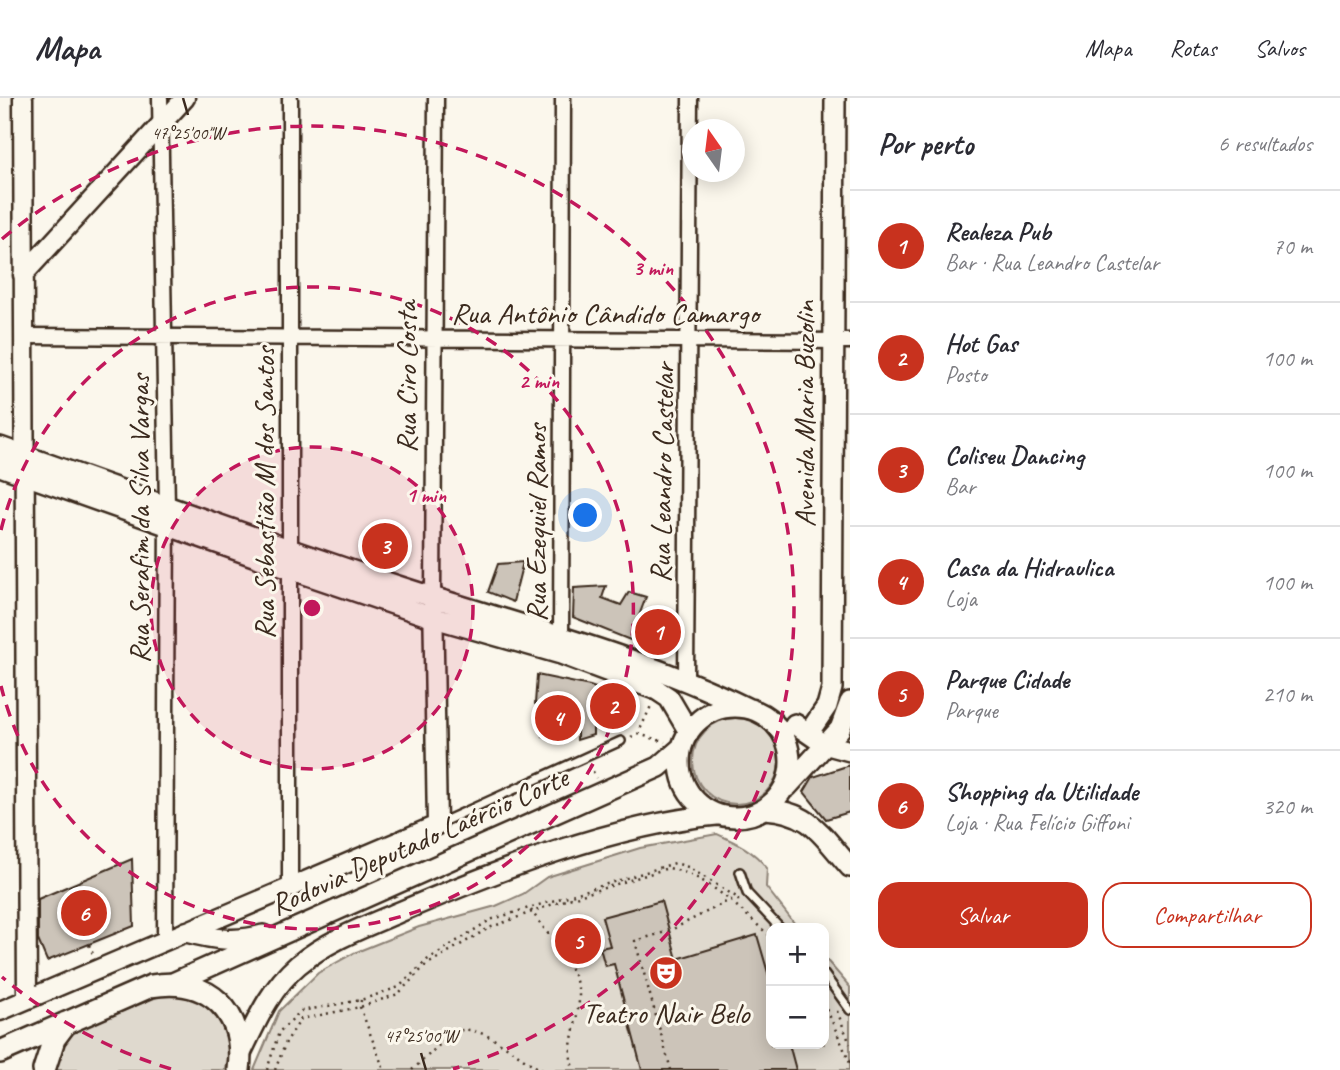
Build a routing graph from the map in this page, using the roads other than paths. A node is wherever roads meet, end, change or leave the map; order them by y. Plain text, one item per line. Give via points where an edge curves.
1 (23, 98) edge
2 (160, 98) edge
3 (185, 98) edge
4 (290, 98) edge
5 (436, 98) edge
6 (563, 98) edge
7 (690, 98) edge
8 (835, 98) edge
9 (160, 125) junction
10 (23, 275) junction
11 (24, 336) junction
12 (164, 337) junction
13 (434, 338) junction
14 (290, 339) junction
15 (564, 341) junction
16 (690, 341) junction
17 (842, 341) edge
18 (0, 447) edge
19 (0, 466) edge
20 (27, 466) junction
21 (167, 516) junction
22 (290, 560) junction
23 (432, 607) junction
24 (561, 645) junction
25 (686, 680) junction
26 (850, 702) edge
27 (747, 708) junction
28 (770, 719) junction
29 (805, 724) junction
30 (845, 730) edge
31 (685, 739) junction
32 (621, 741) road end
33 (824, 744) junction
34 (850, 751) edge
35 (782, 793) junction
36 (765, 809) junction
37 (717, 815) junction
38 (437, 825) junction
39 (850, 867) edge
40 (740, 872) dead end
41 (290, 887) junction
42 (328, 916) junction
43 (775, 923) edge
44 (186, 932) junction
45 (166, 940) junction
46 (829, 981) edge
47 (175, 982) junction
48 (27, 999) junction
49 (850, 1010) edge
50 (0, 1011) edge
51 (66, 1023) junction
52 (22, 1042) junction
53 (0, 1045) edge
54 (0, 1052) edge
55 (240, 1062) edge
56 (44, 1070) edge

1 - 10 street
2 - 9 street, Rua Serafim da Silva Vargas
3 - 9 street
4 - 14 street, Rua Sebastião M dos Santos
5 - 13 street, Rua Ciro Costa
6 - 15 street, Rua Ezequiel Ramos
7 - 16 street, Rua Leandro Castelar
8 - 17 main road, Avenida Maria Buzolin
9 - 10 street
9 - 12 street, Rua Serafim da Silva Vargas
10 - 11 street
11 - 12 street, Rua Antônio Cândido Camargo
11 - 20 street
12 - 14 street, Rua Antônio Cândido Camargo
12 - 21 street, Rua Serafim da Silva Vargas
13 - 14 street, Rua Antônio Cândido Camargo
13 - 15 street, Rua Antônio Cândido Camargo
13 - 23 street, Rua Ciro Costa
14 - 22 street, Rua Sebastião M dos Santos
15 - 16 street, Rua Antônio Cândido Camargo
15 - 24 street, Rua Ezequiel Ramos
16 - 17 street, Rua Antônio Cândido Camargo
16 - 25 street, Rua Leandro Castelar
17 - 29 main road, Avenida Maria Buzolin via 832,688 827,706
18 - 20 main road
19 - 20 main road
20 - 21 main road
20 - 48 street
21 - 22 main road
21 - 45 street, Rua Serafim da Silva Vargas
22 - 23 main road
22 - 41 street, Rua Sebastião M dos Santos
23 - 24 main road
23 - 38 street, Rua Ciro Costa
24 - 25 main road
24 - 31 main road via 669,698
25 - 27 main road
26 - 30 main road
27 - 28 main road
27 - 31 main road via 714,711
28 - 29 main road
28 - 35 main road via 781,731 790,754
29 - 30 main road
29 - 33 main road
30 - 33 main road
31 - 37 main road via 682,780 696,801
31 - 42 main road, Rodovia Deputado Laércio Corte via 659,767
32 - 38 lane
33 - 34 main road
33 - 35 main road
35 - 36 main road
36 - 37 main road via 750,816
36 - 39 main road via 791,811 808,820
37 - 55 main road, Rodovia Deputado Laércio Corte via 678,818 543,856 343,936 299,964 271,992
38 - 41 street
40 - 43 lane via 747,893
41 - 44 street
42 - 44 main road via 247,940 220,940
42 - 47 main road, Rodovia Deputado Laércio Corte
44 - 45 street
45 - 48 street
46 - 49 lane
47 - 51 main road via 151,986
47 - 55 main road via 209,993 222,1004 238,1037
48 - 50 street
51 - 52 main road
51 - 56 main road via 54,1039
52 - 53 main road
52 - 54 main road

